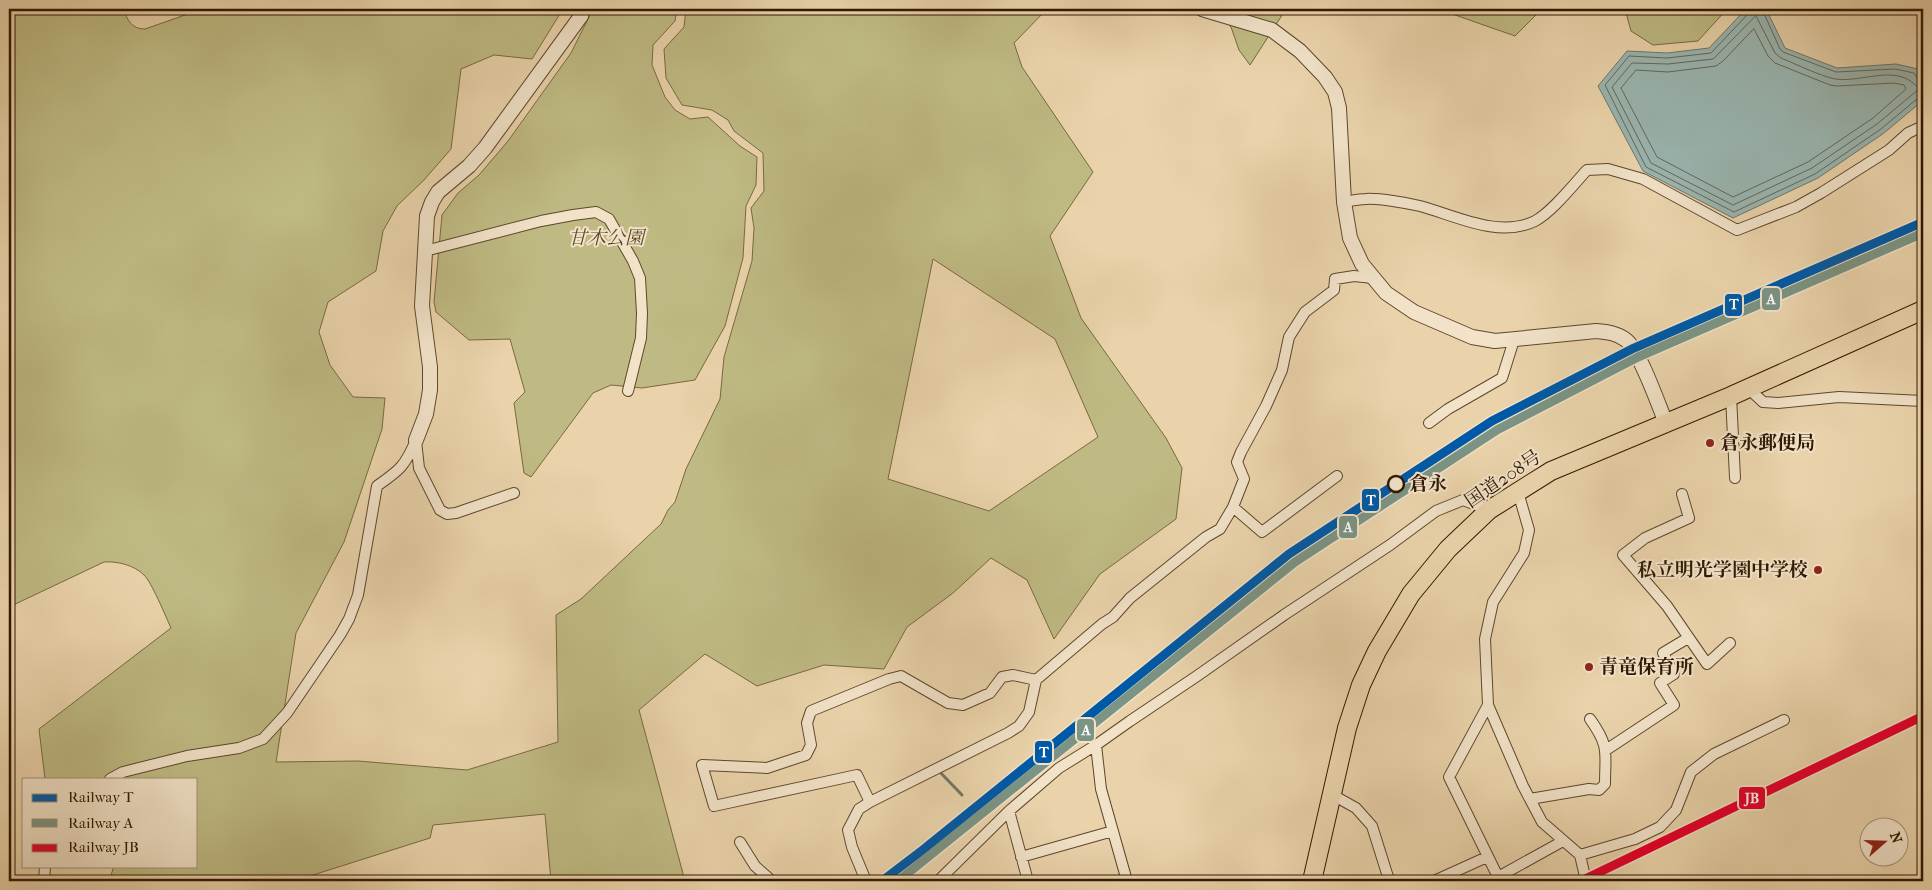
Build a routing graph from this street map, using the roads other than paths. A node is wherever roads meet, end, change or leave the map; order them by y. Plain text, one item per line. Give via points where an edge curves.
1 (582, 9) edge
2 (1202, 9) edge
3 (1923, 126) edge
4 (1344, 202) junction
5 (425, 251) junction
6 (1373, 278) junction
7 (1923, 310) edge
8 (1514, 340) junction
9 (1748, 388) junction
10 (628, 391) dead end
11 (1732, 396) junction
12 (1923, 401) edge
13 (1429, 423) dead end
14 (1666, 423) junction
15 (416, 440) junction
16 (1337, 476) dead end
17 (1735, 478) dead end
18 (1518, 492) junction
19 (514, 493) dead end
20 (1682, 494) dead end
21 (1233, 507) junction
22 (1489, 510) junction
23 (1688, 638) junction
24 (1730, 643) dead end
25 (1036, 680) junction
26 (1488, 705) junction
27 (1590, 719) dead end
28 (1784, 720) dead end
29 (1096, 745) junction
30 (1606, 750) junction
31 (112, 778) edge
32 (1331, 794) junction
33 (1530, 799) junction
34 (870, 802) junction
35 (1009, 812) junction
36 (1113, 831) junction
37 (1563, 841) junction
38 (740, 842) dead end
39 (1580, 854) junction
40 (1487, 856) junction
41 (1021, 857) junction
42 (45, 868) edge
43 (44, 881) edge
44 (772, 881) edge
45 (866, 881) edge
46 (938, 881) edge
47 (1028, 881) edge
48 (1127, 881) edge
49 (1312, 881) edge
50 (1394, 881) edge
51 (1408, 881) edge
52 (1416, 881) edge
53 (1434, 881) edge
54 (1586, 881) edge

1 - 5 street via 581,16 486,148 438,192 427,216
2 - 4 street via 1272,30 1300,51 1325,77 1335,92 1339,108
3 - 4 street via 1796,207 1737,230 1643,179 1608,169 1587,170 1536,220 1519,226 1472,223 1418,206 1368,198
4 - 6 street via 1350,238 1362,264
5 - 10 street via 573,215 596,212 610,219 640,278 641,338
5 - 15 street via 422,306 430,390 426,414
6 - 8 street via 1386,293 1414,312 1472,337
6 - 21 street via 1335,279 1334,290 1305,312 1289,337 1282,370 1237,462 1244,479
7 - 9 highway, 国道208号
8 - 13 street via 1502,378
8 - 14 street via 1596,331 1621,337 1634,348
9 - 11 highway, 国道208号
9 - 12 street via 1763,402 1778,404 1839,397
11 - 14 highway, 国道208号
11 - 17 street
14 - 18 highway, 国道208号 via 1551,471
15 - 19 street via 418,468 440,510 447,514
15 - 31 street via 408,460 377,486 358,595 349,619 275,726 263,739 239,748 187,756 123,772
16 - 21 street via 1262,532
18 - 22 highway, 国道208号
18 - 26 street via 1529,530 1524,553 1493,602 1485,639
20 - 23 street via 1689,518 1645,538 1623,555 1667,606
21 - 25 street via 1220,529 1130,598 1113,617
22 - 29 street via 1464,500 1436,511
22 - 32 highway, 国道208号 via 1448,549 1412,594 1377,651 1361,685 1347,728
23 - 24 street via 1707,664
23 - 30 street via 1663,654 1674,674 1660,683 1674,705
25 - 34 street via 1029,712 1019,726
25 - 34 street via 1013,675 1002,677 990,693 963,705 948,703 901,676 889,679 811,711 807,723 811,745 806,755 767,768 702,765 714,806 856,775
26 - 33 street
26 - 40 street via 1450,777
27 - 30 street
28 - 39 street via 1714,754 1691,772 1676,810 1660,827 1635,839
29 - 35 street via 1059,768
29 - 36 street
30 - 33 street via 1605,784 1599,790
32 - 49 highway, 国道208号
32 - 50 street via 1356,808 1372,826 1389,880
33 - 37 street via 1542,822
34 - 45 street via 859,809 848,830
35 - 41 street
35 - 46 street
36 - 41 street
36 - 48 street
37 - 39 street
37 - 40 street via 1498,877
38 - 44 street via 755,866
39 - 54 street
40 - 53 street
41 - 47 street
42 - 43 street
51 - 52 street

